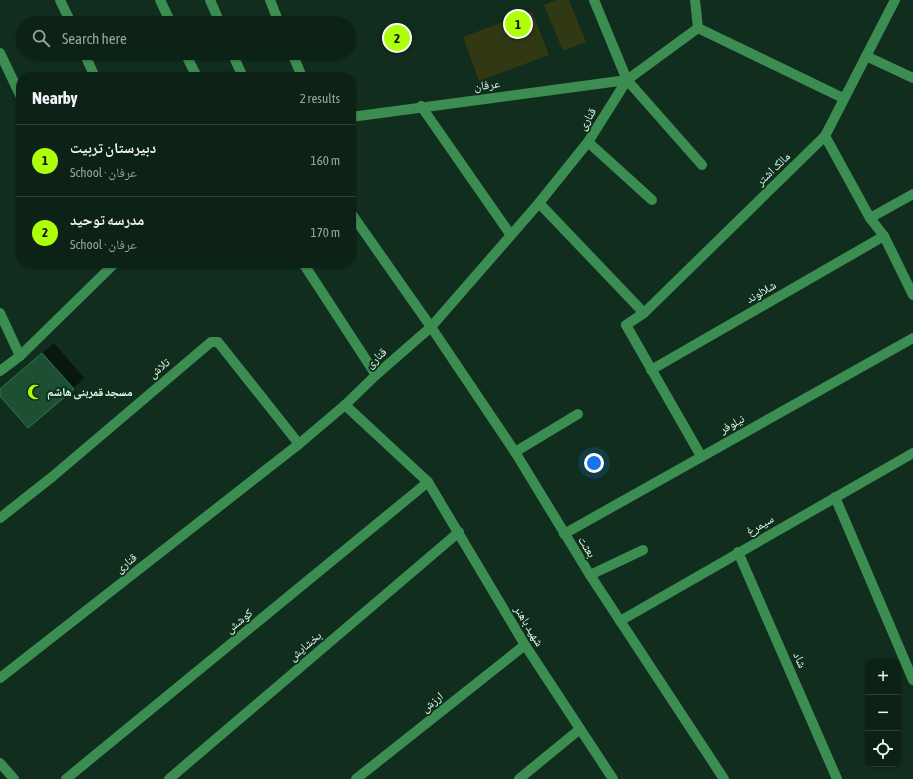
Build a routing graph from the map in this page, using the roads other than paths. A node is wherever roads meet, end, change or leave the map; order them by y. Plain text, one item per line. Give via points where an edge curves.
1 (60, 0) edge
2 (160, 0) edge
3 (210, 0) edge
4 (270, 0) edge
5 (594, 0) edge
6 (695, 0) edge
7 (895, 0) edge
8 (68, 16) edge
9 (168, 16) edge
10 (217, 16) edge
11 (276, 16) edge
12 (698, 28) junction
13 (0, 53) edge
14 (866, 56) junction
15 (87, 60) edge
16 (189, 60) edge
17 (235, 60) edge
18 (295, 60) edge
19 (93, 72) edge
20 (195, 72) edge
21 (241, 72) edge
22 (300, 72) edge
23 (913, 78) edge
24 (627, 80) junction
25 (16, 87) edge
26 (843, 98) junction
27 (422, 106) junction
28 (356, 116) edge
29 (825, 136) junction
30 (588, 142) junction
31 (702, 165) dead end
32 (913, 194) edge
33 (652, 200) dead end
34 (539, 203) junction
35 (870, 218) junction
36 (356, 220) edge
37 (510, 234) junction
38 (884, 236) junction
39 (102, 268) edge
40 (306, 268) edge
41 (913, 295) edge
42 (0, 313) edge
43 (644, 313) junction
44 (431, 327) junction
45 (913, 338) edge
46 (20, 356) junction
47 (651, 370) junction
48 (0, 371) edge
49 (376, 375) junction
50 (345, 405) junction
51 (578, 414) dead end
52 (299, 444) junction
53 (515, 452) junction
54 (913, 453) edge
55 (701, 456) junction
56 (428, 482) junction
57 (835, 497) junction
58 (0, 518) edge
59 (459, 532) junction
60 (564, 534) junction
61 (643, 550) dead end
62 (738, 552) junction
63 (590, 575) junction
64 (620, 621) junction
65 (525, 645) junction
66 (0, 678) edge
67 (913, 680) edge
68 (580, 729) junction
69 (0, 763) edge
70 (14, 779) edge
71 (66, 779) edge
72 (169, 779) edge
73 (356, 779) edge
74 (519, 779) edge
75 (613, 779) edge
76 (724, 779) edge
77 (837, 779) edge

1 - 8 street
2 - 9 street
3 - 10 street
4 - 11 street
5 - 24 street
6 - 12 street
7 - 14 street, مالک اشتر
12 - 24 street, قناری
12 - 26 street
13 - 25 street
14 - 23 street
14 - 26 street, مالک اشتر
15 - 19 street
16 - 20 street
17 - 21 street
18 - 22 street
24 - 27 street, عرفان
24 - 30 street, قناری
24 - 31 street
26 - 29 street, مالک اشتر
27 - 28 street, عرفان
27 - 37 street
29 - 35 street
29 - 43 street, مالک اشتر
30 - 33 street
30 - 34 street, قناری
32 - 35 street
34 - 37 street, قناری
34 - 43 street
35 - 38 street
36 - 44 street, بعثت
37 - 44 street, قناری
38 - 41 street
38 - 47 street, شلالوند
39 - 46 street
40 - 49 street
42 - 46 street
43 - 47 street, مالک اشتر via 626,325
44 - 49 street, قناری
44 - 53 street, بعثت
45 - 55 street, نیلوفر
46 - 48 street
47 - 55 street
49 - 50 street, قناری
50 - 52 street, قناری
50 - 56 street, شهید باهنر
51 - 53 street
52 - 58 street, تلاش via 218,342 211,342
52 - 66 street, قناری
53 - 60 street, بعثت
54 - 57 street, سیمرغ
55 - 60 street, نیلوفر
56 - 59 street, شهید باهنر
56 - 71 street, کوشش
57 - 62 street, سیمرغ
57 - 67 street
59 - 65 street, شهید باهنر
59 - 72 street, بخشایش
60 - 63 street, بعثت
61 - 63 street
62 - 64 street, سیمرغ
62 - 77 street, شاد
63 - 64 street, بعثت
64 - 76 street, بعثت
65 - 68 street, شهید باهنر
65 - 73 street, ارزش
68 - 74 street
68 - 75 street, شهید باهنر
69 - 70 street

